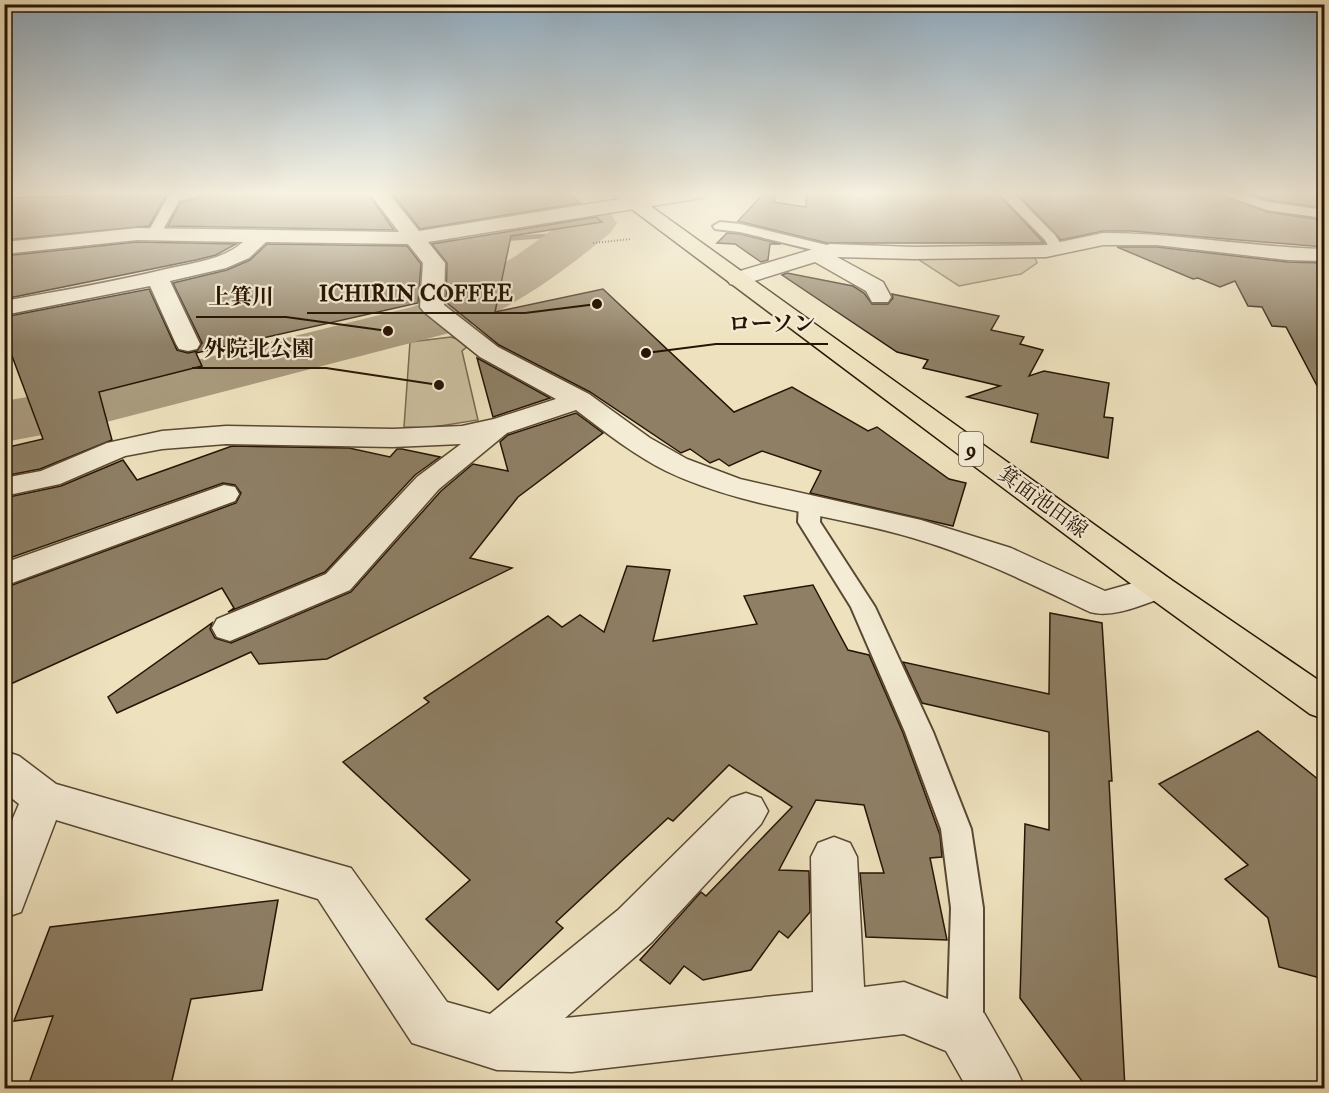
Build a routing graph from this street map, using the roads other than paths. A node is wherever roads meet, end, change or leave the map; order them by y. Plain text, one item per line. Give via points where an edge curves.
1 (58, 243) edge
2 (253, 243) edge
3 (416, 243) edge
4 (688, 243) edge
5 (793, 243) edge
6 (1054, 243) edge
7 (1085, 243) edge
8 (1192, 243) edge
9 (4, 248) edge
10 (1057, 249) junction
11 (823, 252) junction
12 (1324, 255) edge
13 (157, 278) junction
14 (738, 279) junction
15 (880, 297) dead end
16 (4, 308) edge
17 (188, 344) dead end
18 (579, 400) junction
19 (502, 426) junction
20 (4, 487) edge
21 (224, 494) dead end
22 (810, 504) junction
23 (4, 575) edge
24 (1158, 587) junction
25 (230, 628) dead end
26 (1324, 704) edge
27 (4, 768) edge
28 (43, 798) junction
29 (746, 811) dead end
30 (834, 856) dead end
31 (4, 897) edge
32 (839, 1014) junction
33 (965, 1032) junction
34 (497, 1043) junction
35 (997, 1089) edge

1 - 9 street
2 - 13 street via 237,257
3 - 18 street via 434,263 443,315 489,352
4 - 14 main road, 箕面池田線 / 9
5 - 11 lane
6 - 10 lane
7 - 10 street
8 - 12 street
10 - 11 street
11 - 14 street
11 - 15 street via 875,287
13 - 16 street
13 - 17 street
14 - 24 main road, 箕面池田線 / 9
18 - 19 street
18 - 22 street via 677,465 732,486
19 - 20 street via 445,436 226,435 162,440 117,449 49,478
19 - 25 street via 428,483 338,582
21 - 23 street
22 - 24 street via 921,530 999,555 1102,604
22 - 33 lane via 809,522 863,607 919,732 956,829 967,908
24 - 26 main road, 箕面池田線 / 9
27 - 28 street
28 - 31 street
28 - 34 street via 334,883 431,1024
29 - 34 street via 635,926
30 - 32 street
32 - 33 street via 904,1008
32 - 34 street via 572,1045
33 - 35 street

